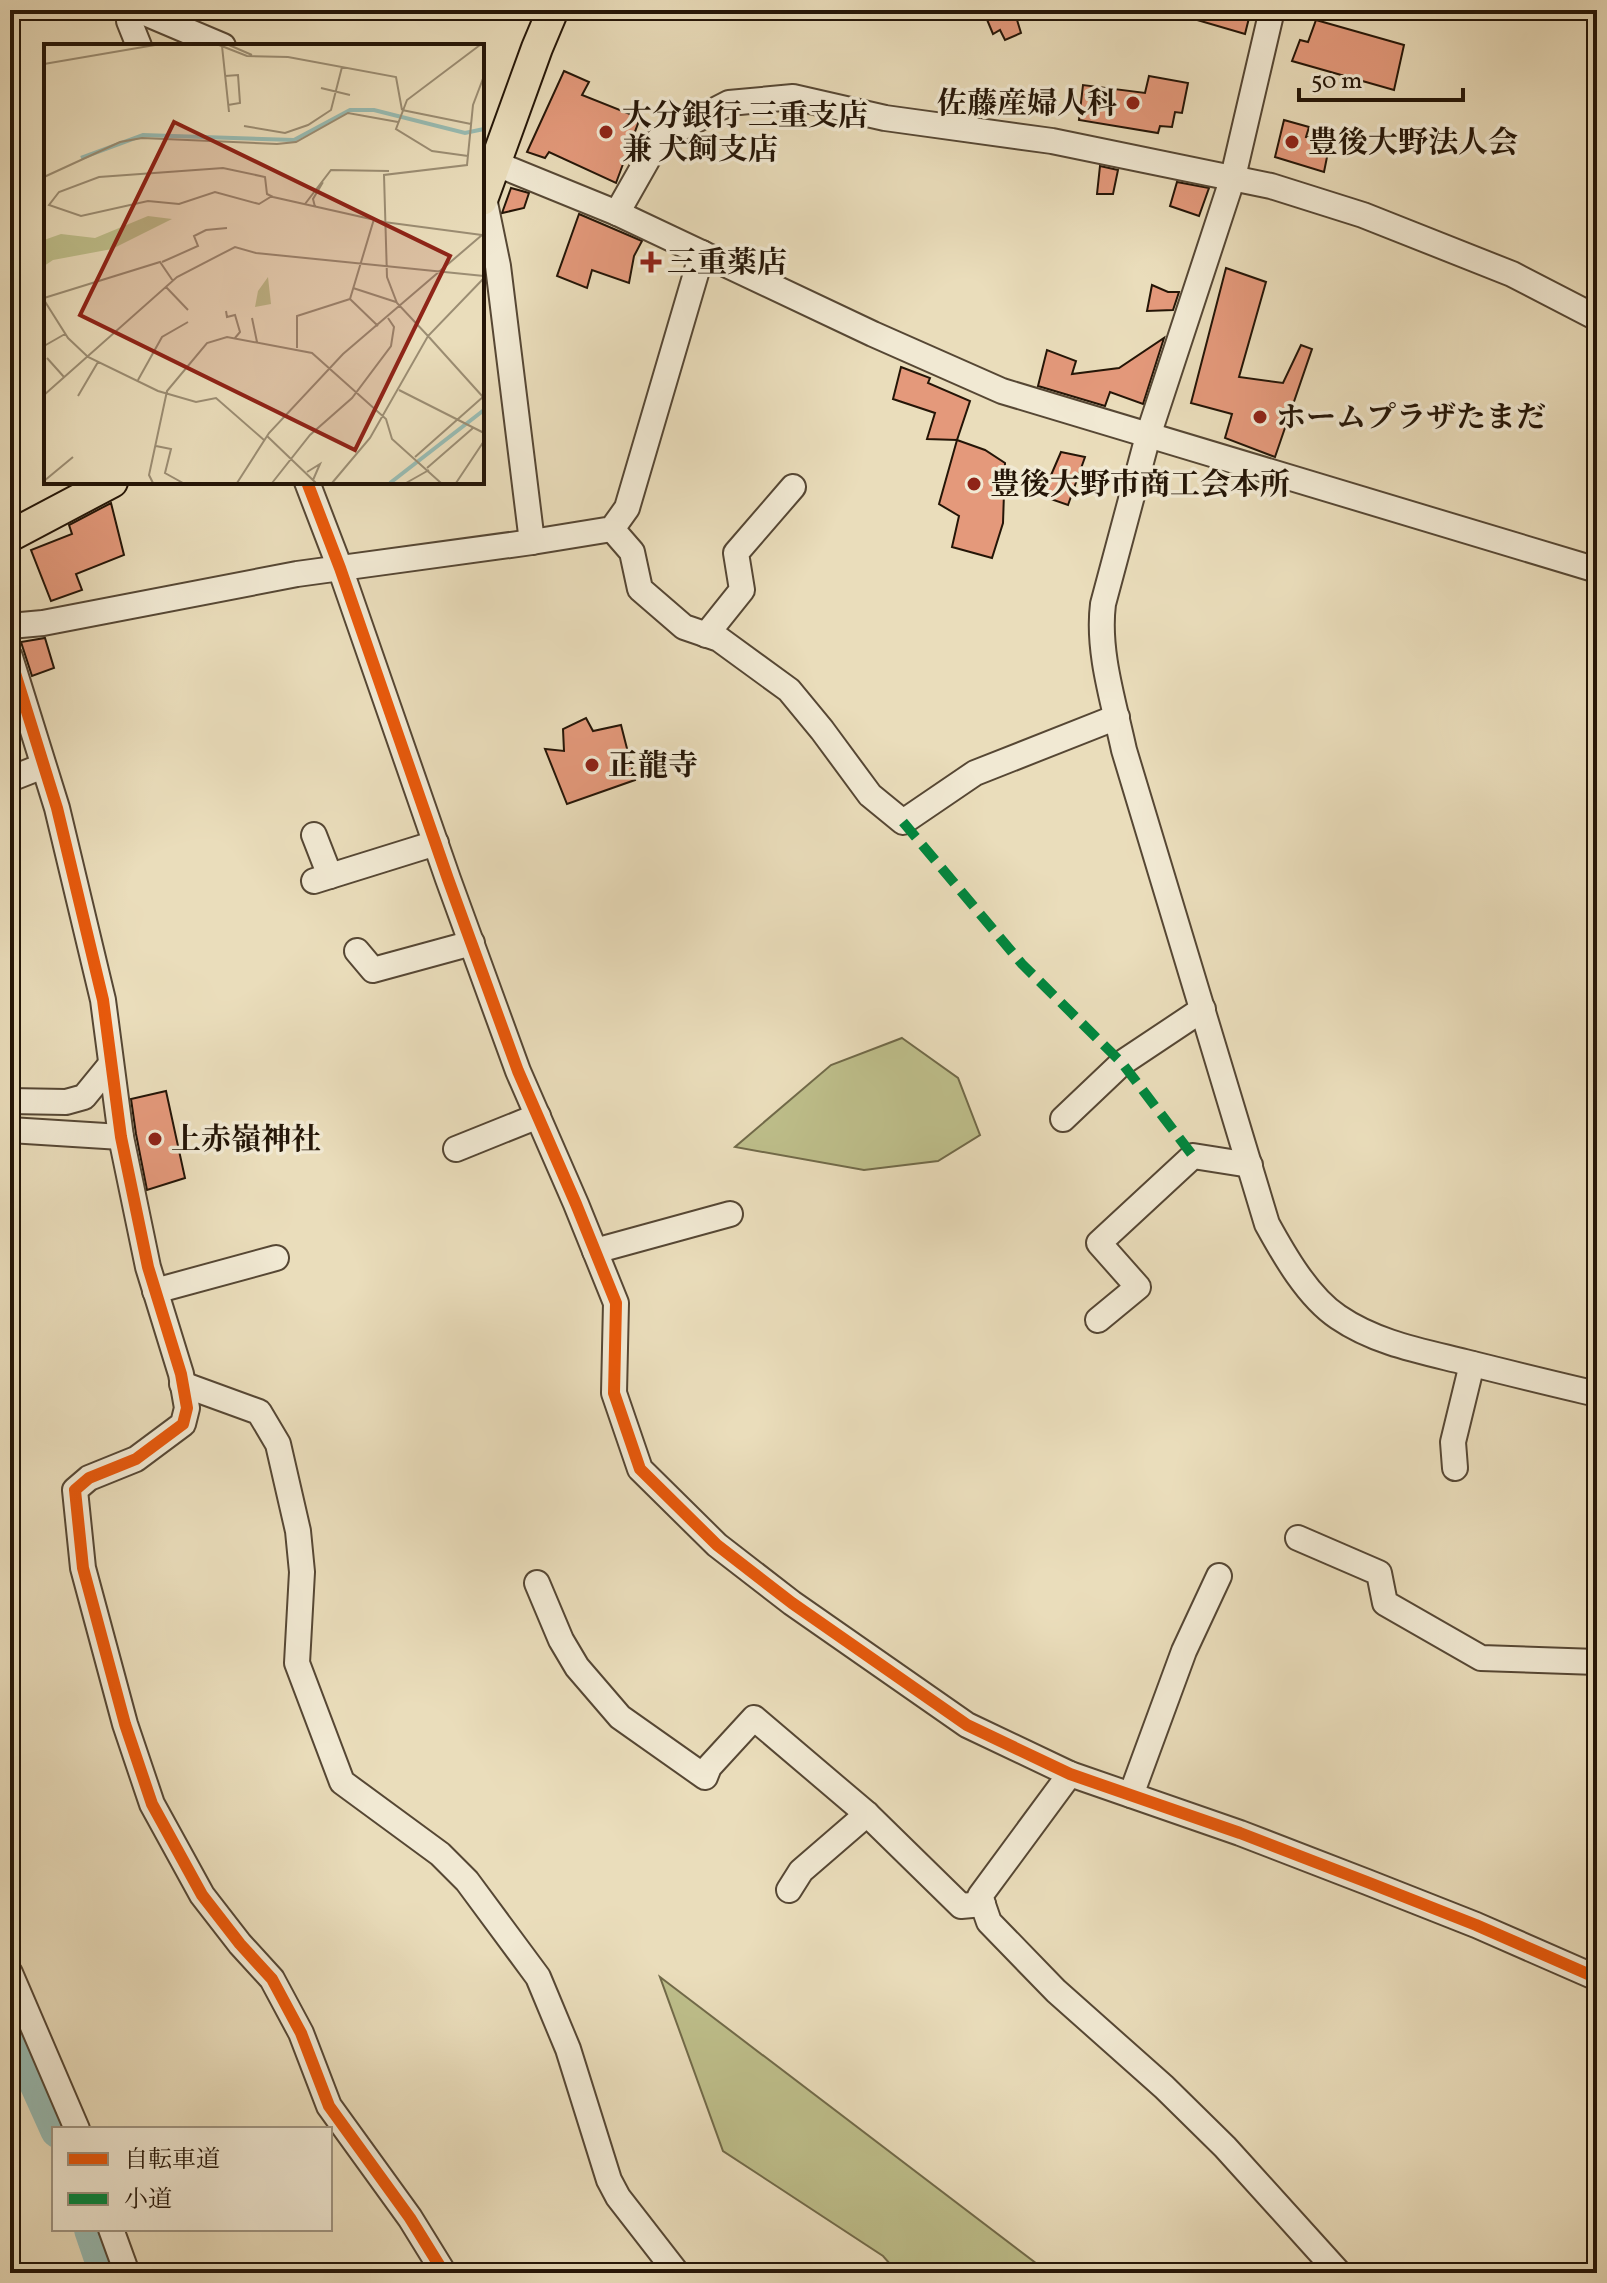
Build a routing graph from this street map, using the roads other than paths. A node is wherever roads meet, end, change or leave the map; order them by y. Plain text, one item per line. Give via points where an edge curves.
1 (129, 10) edge
2 (138, 10) edge
3 (553, 10) edge
4 (1272, 10) edge
5 (138, 44) edge
6 (218, 44) edge
7 (489, 161) edge
8 (1233, 177) junction
9 (484, 193) edge
10 (484, 203) edge
11 (617, 213) junction
12 (702, 253) junction
13 (1597, 318) edge
14 (1148, 436) junction
15 (108, 484) edge
16 (308, 484) edge
17 (793, 487) dead end
18 (612, 529) junction
19 (10, 536) edge
20 (532, 542) junction
21 (340, 568) junction
22 (1597, 570) edge
23 (10, 626) edge
24 (706, 635) junction
25 (10, 657) edge
26 (1117, 717) junction
27 (43, 766) junction
28 (10, 779) edge
29 (314, 835) dead end
30 (436, 843) junction
31 (472, 943) junction
32 (357, 951) dead end
33 (1203, 1009) junction
34 (111, 1064) junction
35 (10, 1101) edge
36 (538, 1116) junction
37 (1063, 1119) dead end
38 (10, 1130) edge
39 (121, 1137) junction
40 (456, 1149) dead end
41 (1250, 1165) junction
42 (730, 1214) dead end
43 (595, 1251) junction
44 (276, 1258) dead end
45 (155, 1291) junction
46 (1098, 1320) dead end
47 (1472, 1364) junction
48 (182, 1384) junction
49 (1597, 1394) edge
50 (1455, 1468) dead end
51 (1298, 1538) dead end
52 (1219, 1576) dead end
53 (537, 1583) dead end
54 (1597, 1662) edge
55 (1070, 1774) junction
56 (1131, 1795) junction
57 (867, 1814) junction
58 (789, 1890) dead end
59 (983, 1904) junction
60 (10, 1973) edge
61 (1597, 1978) edge
62 (76, 2127) edge
63 (112, 2231) edge
64 (127, 2273) edge
65 (444, 2273) edge
66 (677, 2273) edge
67 (1339, 2273) edge

1 - 5 street
2 - 6 street
3 - 7 main road
4 - 8 street
7 - 9 main road
7 - 11 street
8 - 11 street via 1052,141 885,118 793,97 729,103 659,139
8 - 13 street via 1363,215 1512,274
8 - 14 street
10 - 20 street via 498,266
11 - 12 street
12 - 14 street via 1002,391
12 - 18 street via 627,508
14 - 22 street
14 - 26 street via 1100,627
15 - 19 main road
16 - 21 street
17 - 24 street via 736,553 742,590
18 - 20 street
18 - 24 street via 632,552 640,589 684,627
20 - 21 street
21 - 23 street
21 - 30 street
24 - 26 street via 789,690 870,795 903,822 975,773
25 - 27 street
26 - 33 street
27 - 28 street
27 - 34 street via 103,1000
29 - 30 street via 322,879
30 - 31 street
31 - 32 street via 373,970
31 - 36 street
33 - 37 street via 1122,1063
33 - 41 street
34 - 35 street via 84,1097 66,1102
34 - 39 street
36 - 40 street
36 - 43 street
38 - 39 street
39 - 45 street
41 - 46 street via 1193,1156 1099,1243 1138,1287
41 - 47 street via 1267,1224 1286,1259 1335,1316 1373,1337
42 - 43 street
43 - 55 street via 616,1303 614,1393 640,1469 717,1545 792,1603 967,1725
44 - 45 street
45 - 48 street
47 - 49 street
47 - 50 street via 1453,1442
48 - 65 street via 187,1408 183,1424 136,1459 89,1478 75,1490 83,1568 125,1724 152,1804 202,1895 272,1979 301,2033 329,2106
48 - 66 street via 259,1412 278,1444 302,1572 297,1663 342,1782 440,1854 467,1881 538,1977 568,2049 609,2180
51 - 54 street via 1379,1573 1385,1603 1481,1658
52 - 56 street via 1184,1651
53 - 57 street via 577,1667 620,1717 705,1777 754,1718
55 - 56 street
55 - 59 street via 980,1896
56 - 61 street via 1463,1919
57 - 58 street via 801,1871
57 - 59 street via 961,1906
59 - 67 street via 989,1922 1225,2147
60 - 62 street
63 - 64 street

